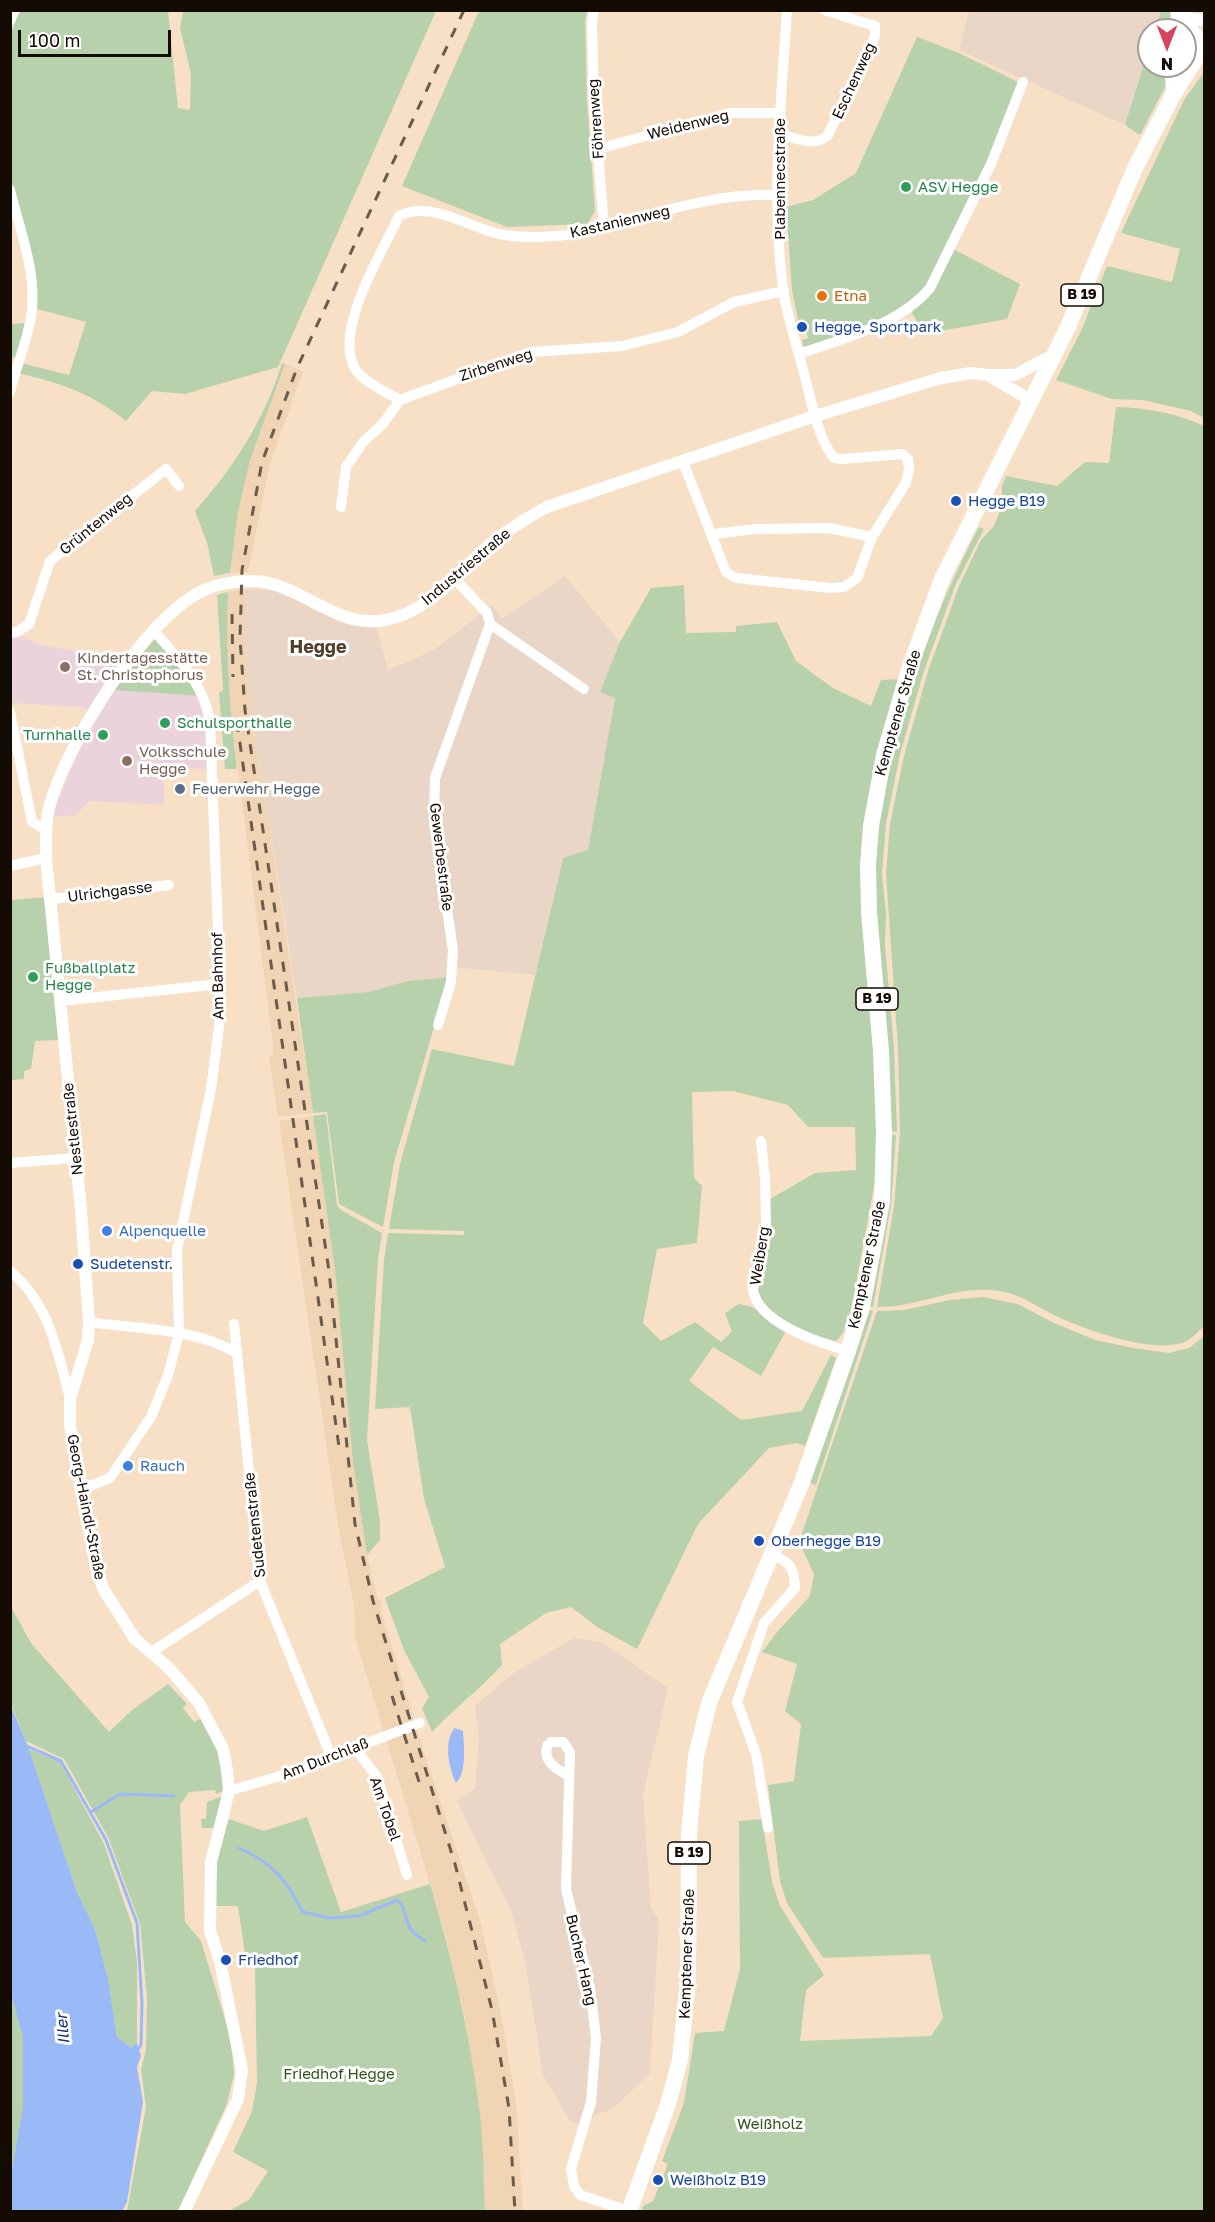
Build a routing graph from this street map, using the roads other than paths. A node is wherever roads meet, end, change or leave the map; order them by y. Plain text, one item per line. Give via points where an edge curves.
1 (15, 10) edge
2 (594, 10) edge
3 (787, 10) edge
4 (824, 10) edge
5 (1181, 11) edge
6 (1204, 20) edge
7 (10, 21) edge
8 (1204, 44) edge
9 (1171, 78) edge
10 (1023, 82) dead end
11 (1173, 95) junction
12 (780, 113) junction
13 (779, 134) junction
14 (598, 149) junction
15 (10, 190) edge
16 (777, 195) junction
17 (604, 228) junction
18 (784, 291) junction
19 (799, 354) junction
20 (1053, 355) junction
21 (988, 375) junction
22 (10, 392) edge
23 (400, 400) junction
24 (1030, 400) junction
25 (815, 416) junction
26 (683, 462) junction
27 (179, 486) dead end
28 (341, 507) dead end
29 (714, 534) junction
30 (872, 537) junction
31 (454, 578) junction
32 (490, 624) junction
33 (154, 631) junction
34 (10, 633) edge
35 (584, 689) dead end
36 (10, 712) edge
37 (46, 830) junction
38 (46, 858) junction
39 (10, 866) edge
40 (169, 885) dead end
41 (52, 899) junction
42 (220, 984) junction
43 (60, 1001) junction
44 (438, 1025) dead end
45 (760, 1141) dead end
46 (76, 1158) junction
47 (10, 1163) edge
48 (10, 1271) edge
49 (89, 1322) junction
50 (234, 1324) dead end
51 (179, 1334) junction
52 (848, 1351) junction
53 (237, 1353) junction
54 (70, 1399) junction
55 (80, 1490) junction
56 (772, 1555) junction
57 (260, 1581) junction
58 (150, 1653) junction
59 (420, 1723) dead end
60 (355, 1748) junction
61 (331, 1756) junction
62 (567, 1775) dead end
63 (229, 1791) junction
64 (768, 1828) dead end
65 (407, 1875) dead end
66 (184, 2211) edge
67 (629, 2211) edge

1 - 7 street
2 - 14 street, Föhrenweg
3 - 12 street, Plabennecstraße
4 - 13 street, Eschenweg via 875,26 875,36 828,135 816,142
5 - 6 street
5 - 8 street
8 - 11 main road, B 19
9 - 11 street
10 - 19 street via 991,164 930,288 916,305 898,316
11 - 20 main road, B 19 via 1135,168
12 - 13 street, Plabennecstraße
12 - 14 street, Weidenweg via 730,113
13 - 16 street, Plabennecstraße
14 - 17 street, Föhrenweg
15 - 22 street via 33,291 31,316
16 - 17 street, Kastanienweg via 726,198
16 - 18 street, Plabennecstraße
17 - 23 street, Kastanienweg via 579,234 506,235 438,213 411,210 399,216 354,312 349,333 350,356 359,374
18 - 19 street, Plabennecstraße
18 - 23 street, Zirbenweg via 734,302 678,332 622,346 531,352
19 - 25 street, Plabennecstraße
20 - 21 street, Industriestraße via 1015,375
20 - 24 main road, B 19
21 - 24 street
21 - 25 street, Industriestraße via 970,373 941,378
23 - 28 street via 346,467
24 - 52 main road, Kemptener Straße / B 19 via 942,579 910,666 884,754 868,865 881,1051 882,1202 862,1307
25 - 26 street, Industriestraße
25 - 30 street, Plabennecstraße via 834,458 902,454 908,459 906,483
26 - 29 street
26 - 31 street, Industriestraße via 547,507 502,535
27 - 34 street, Grüntenweg via 166,469 50,561 29,624
29 - 30 street via 829,528
29 - 30 street via 726,572 736,578 831,588 844,587 857,578
31 - 32 street via 487,613
31 - 33 street, Industriestraße via 411,612 380,621 334,613 276,584 234,581 203,590
32 - 35 street
32 - 44 street, Gewerbestraße via 435,778 434,820 453,950 451,982
33 - 37 street, Industriestraße via 117,676 80,737 49,808
33 - 42 street, Am Bahnhof via 197,682 210,721
36 - 37 street via 32,822
37 - 38 street, Industriestraße
38 - 39 street
38 - 41 street, Nestlestraße
40 - 41 street, Ulrichgasse
41 - 43 street, Nestlestraße
42 - 43 street
42 - 51 street, Am Bahnhof via 211,1089 177,1251
43 - 46 street, Nestlestraße
45 - 52 street, Weiberg via 766,1224 754,1300 781,1323 820,1343
46 - 47 street
46 - 49 street, Nestlestraße
48 - 54 street, Georg-Haindl-Straße via 31,1291 47,1317
49 - 51 street
49 - 54 street, Nestlestraße via 88,1340
50 - 53 street, Sudetenstraße
51 - 53 street
51 - 55 street, Am Bahnhof via 166,1382 151,1417 110,1478
52 - 56 main road, Kemptener Straße / B 19
53 - 57 street, Sudetenstraße
54 - 55 street, Georg-Haindl-Straße
55 - 58 street, Georg-Haindl-Straße via 104,1590 135,1639
56 - 64 street via 788,1561 794,1569 795,1588 764,1623 736,1702 756,1754
56 - 67 main road, Kemptener Straße / B 19 via 709,1703 696,1756 689,1834 688,1980 680,2060
57 - 58 street
57 - 61 street, Sudetenstraße
58 - 63 street, Georg-Haindl-Straße via 185,1684 212,1724 223,1749
59 - 60 street, Am Durchlaß
60 - 61 street, Am Durchlaß
60 - 65 street, Am Tobel via 377,1777
61 - 63 street, Am Durchlaß
62 - 67 street, Bucher Hang via 566,1889 590,1988 596,2038 591,2102 571,2169 580,2195
63 - 66 street, Georg-Haindl-Straße via 211,1862 210,1931 220,1961 242,2070 238,2099

